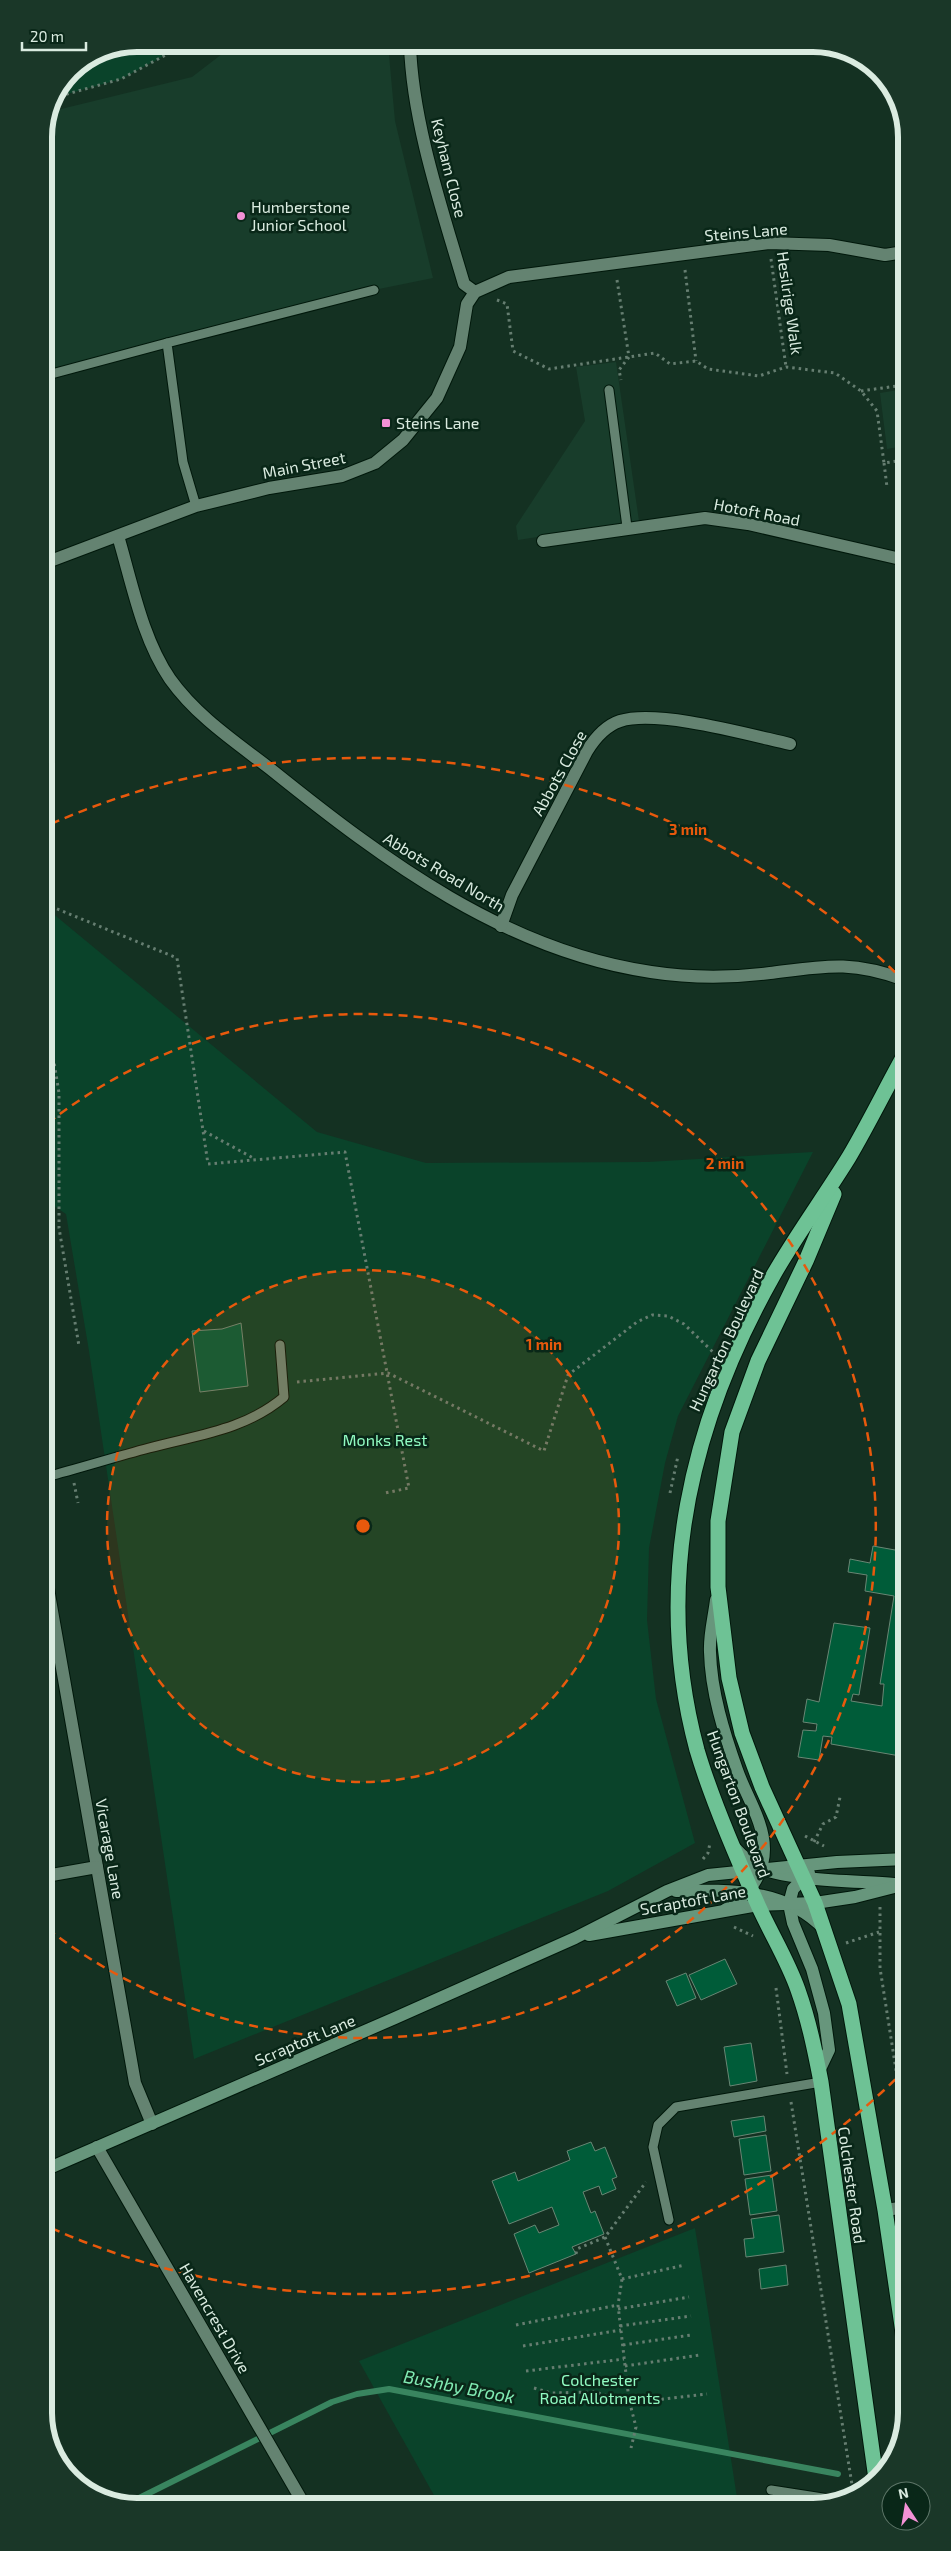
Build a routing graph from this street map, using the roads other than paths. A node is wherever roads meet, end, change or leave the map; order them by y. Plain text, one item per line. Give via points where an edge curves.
1 (410, 52) edge
2 (898, 253) edge
3 (374, 290) dead end
4 (475, 292) junction
5 (167, 343) junction
6 (53, 374) edge
7 (609, 390) road end
8 (196, 506) junction
9 (626, 527) junction
10 (118, 536) junction
11 (543, 541) dead end
12 (53, 558) edge
13 (898, 558) edge
14 (790, 744) dead end
15 (501, 926) junction
16 (898, 977) edge
17 (898, 1067) edge
18 (850, 1155) junction
19 (280, 1345) dead end
20 (52, 1475) edge
21 (718, 1587) junction
22 (52, 1613) edge
23 (735, 1848) junction
24 (898, 1858) edge
25 (97, 1867) junction
26 (761, 1868) junction
27 (744, 1870) junction
28 (800, 1871) junction
29 (52, 1875) edge
30 (898, 1883) edge
31 (898, 1886) edge
32 (667, 1891) junction
33 (753, 1895) junction
34 (815, 1903) junction
35 (789, 1904) junction
36 (825, 1931) junction
37 (575, 1938) junction
38 (820, 2077) junction
39 (152, 2124) junction
40 (97, 2147) junction
41 (52, 2167) edge
42 (898, 2208) edge
43 (885, 2210) junction
44 (669, 2220) dead end
45 (898, 2299) edge
46 (875, 2472) edge
47 (770, 2490) dead end
48 (300, 2498) edge
49 (822, 2498) edge

1 - 4 street, Keyham Close via 419,111 440,200 464,284
2 - 4 street, Steins Lane via 769,243 509,277
3 - 5 lane
4 - 8 street, Main Street via 467,304 460,347 437,398 403,440 375,462 342,476 269,488
5 - 6 lane
5 - 8 lane via 183,462
7 - 9 lane
8 - 10 street, Main Street
9 - 11 street, Hotoft Road
9 - 13 street, Hotoft Road via 705,518 748,524
10 - 12 street, Main Street
10 - 15 street, Abbots Road North via 156,655 168,677 190,703 342,826 417,879
14 - 15 street, Abbots Close via 722,728 640,718 608,727 587,751 512,895
15 - 16 street, Abbots Road North via 589,959 654,973 731,976 844,965 876,969
17 - 18 highway, Hungarton Boulevard
18 - 21 highway, Hungarton Boulevard via 806,1261 758,1361 732,1432 718,1521
18 - 23 highway, Hungarton Boulevard via 774,1274 730,1365 705,1428 686,1508 677,1592 686,1699 698,1751
19 - 20 lane via 284,1397 267,1412 219,1432
21 - 26 street via 710,1650 712,1671 732,1755 761,1830 764,1850
21 - 28 highway, Hungarton Boulevard via 729,1678 742,1733
22 - 25 street, Vicarage Lane
23 - 26 street
23 - 27 highway, Hungarton Boulevard
24 - 28 street, Scraptoft Lane via 837,1862
25 - 29 street
25 - 39 street, Vicarage Lane via 135,2083
26 - 27 street, Scraptoft Lane
26 - 28 street, Scraptoft Lane
26 - 33 street
27 - 32 street, Scraptoft Lane via 708,1875
27 - 33 highway, Hungarton Boulevard
28 - 30 street
28 - 34 highway, Hungarton Boulevard
28 - 35 street
31 - 34 street, Scraptoft Lane
32 - 33 street
32 - 37 street, Scraptoft Lane
33 - 35 street, Scraptoft Lane
33 - 37 street, Scraptoft Lane via 725,1910
33 - 38 highway, Colchester Road via 798,1988 812,2032
34 - 35 street, Scraptoft Lane
34 - 36 highway, Colchester Road
35 - 36 street via 806,1913
35 - 38 street via 792,1923 812,1969 824,2012 829,2050
36 - 43 highway, Colchester Road via 843,1980 854,2026
37 - 39 street, Scraptoft Lane
38 - 44 lane via 789,2088 676,2107 658,2125 653,2147
38 - 46 highway, Colchester Road
39 - 40 street, Scraptoft Lane
40 - 41 street, Scraptoft Lane
40 - 48 street, Havencrest Drive
42 - 43 street
43 - 45 highway, Colchester Road
47 - 49 lane

